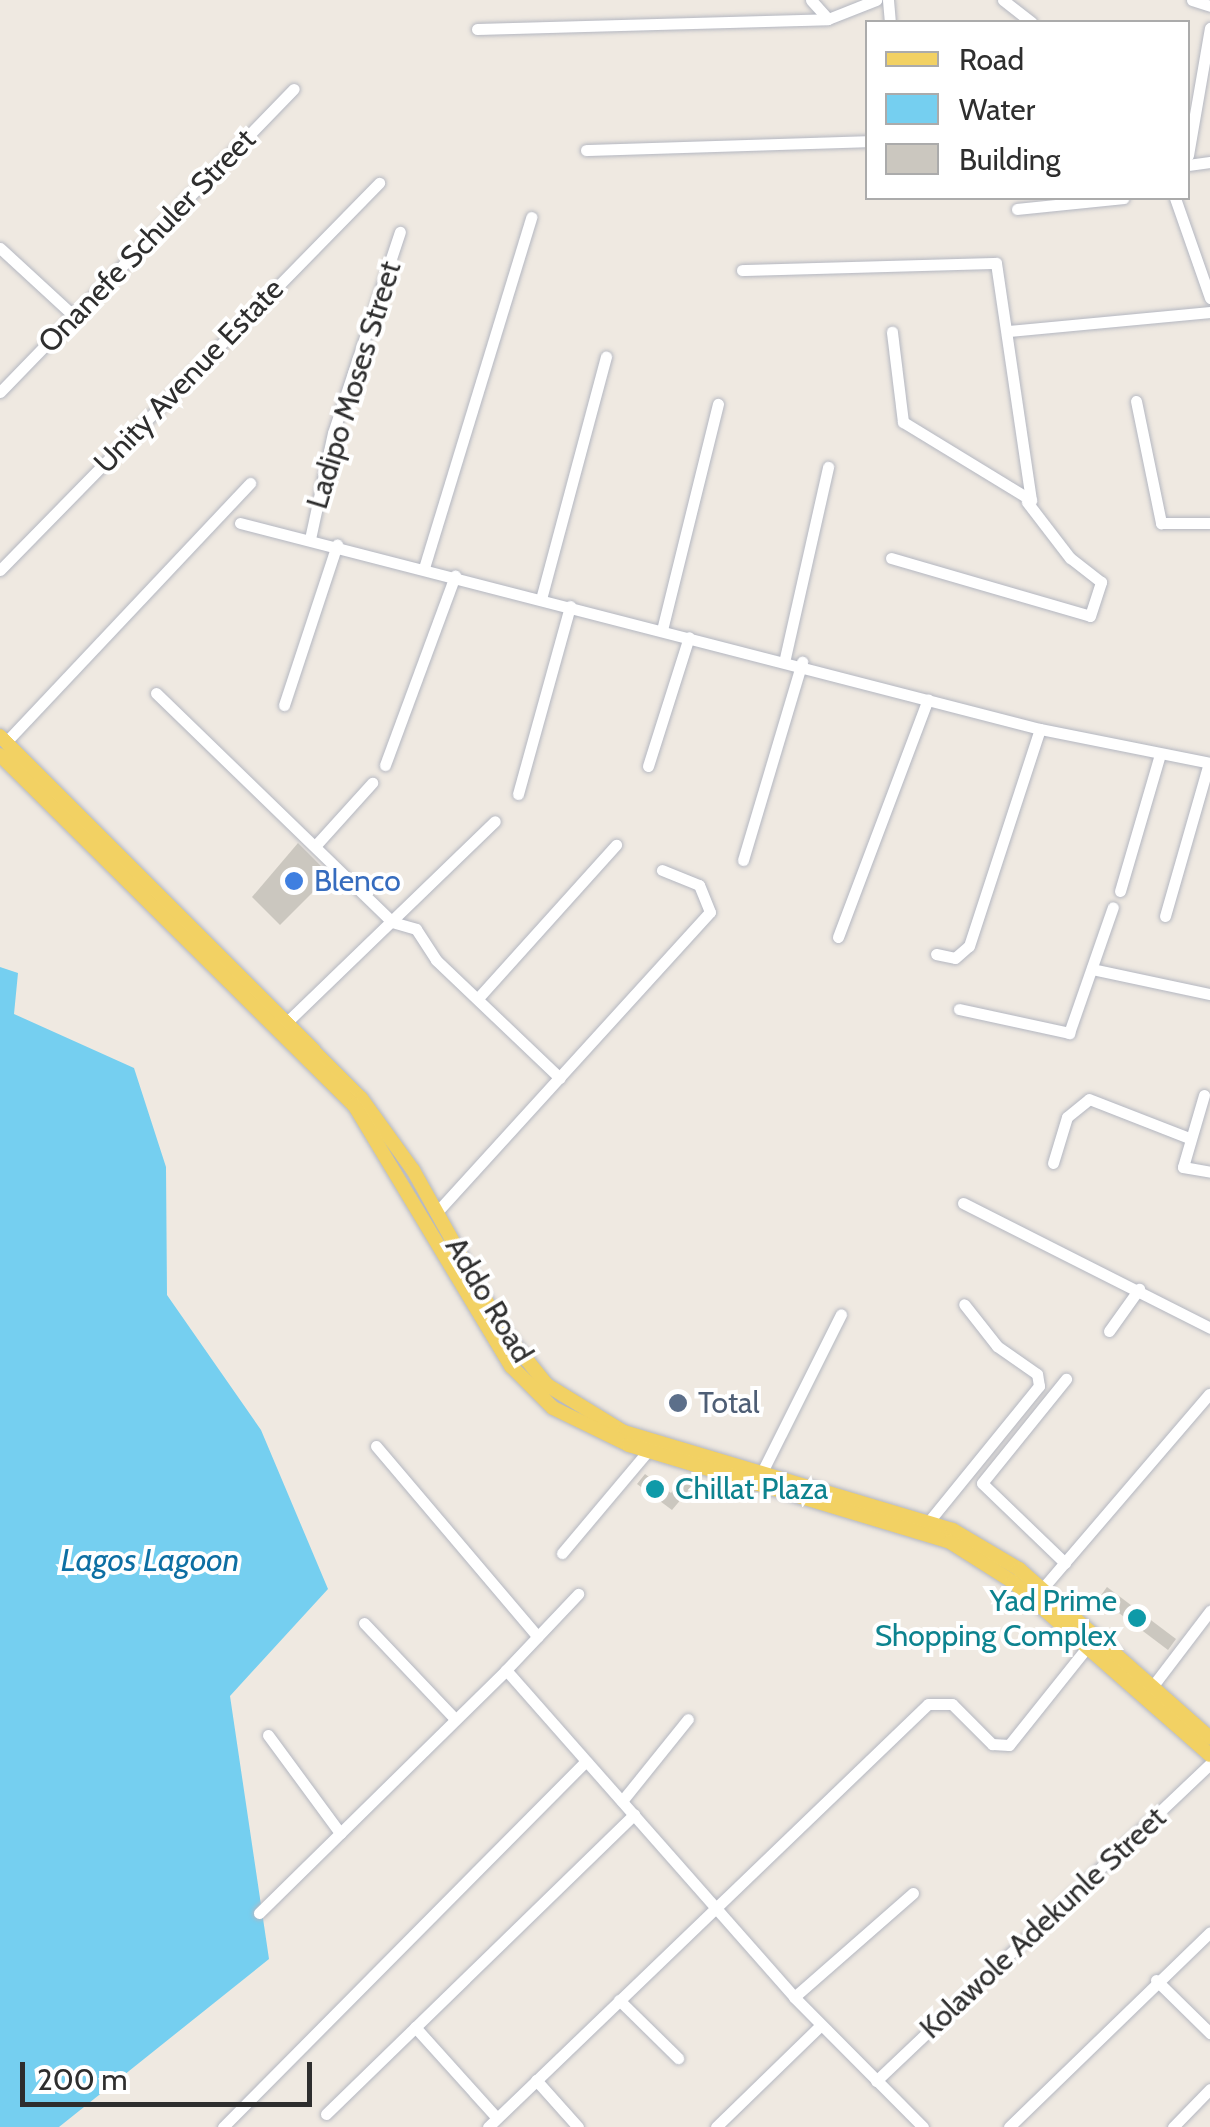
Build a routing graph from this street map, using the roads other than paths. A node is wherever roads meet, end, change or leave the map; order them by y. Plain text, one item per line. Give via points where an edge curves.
1 (811, 0) edge
2 (876, 0) edge
3 (1002, 0) edge
4 (1192, 0) edge
5 (1210, 6) edge
6 (1015, 17) edge
7 (828, 18) junction
8 (1210, 28) edge
9 (478, 29) dead end
10 (294, 89) dead end
11 (865, 141) edge
12 (1190, 143) edge
13 (586, 150) dead end
14 (378, 182) dead end
15 (1105, 200) edge
16 (1176, 200) edge
17 (1017, 209) dead end
18 (530, 217) dead end
19 (400, 232) dead end
20 (0, 248) edge
21 (742, 270) dead end
22 (1209, 293) edge
23 (1210, 312) edge
24 (74, 316) junction
25 (1009, 331) junction
26 (892, 332) dead end
27 (606, 357) dead end
28 (0, 392) edge
29 (1136, 401) dead end
30 (718, 404) dead end
31 (828, 467) dead end
32 (250, 483) dead end
33 (1027, 502) junction
34 (240, 523) dead end
35 (1210, 523) edge
36 (310, 539) junction
37 (337, 545) junction
38 (891, 558) dead end
39 (424, 568) junction
40 (0, 570) edge
41 (455, 576) junction
42 (541, 598) junction
43 (570, 606) junction
44 (662, 630) junction
45 (689, 637) junction
46 (785, 658) junction
47 (802, 662) junction
48 (156, 693) dead end
49 (928, 699) junction
50 (284, 705) dead end
51 (1040, 729) junction
52 (6, 750) edge
53 (1160, 754) junction
54 (1210, 763) edge
55 (385, 764) dead end
56 (648, 766) dead end
57 (372, 783) dead end
58 (518, 794) dead end
59 (495, 821) dead end
60 (316, 845) junction
61 (616, 845) dead end
62 (744, 860) dead end
63 (662, 870) dead end
64 (1120, 892) dead end
65 (1113, 908) dead end
66 (1165, 916) dead end
67 (392, 922) junction
68 (838, 937) dead end
69 (936, 954) dead end
70 (1092, 969) junction
71 (1210, 994) edge
72 (479, 998) junction
73 (959, 1009) dead end
74 (289, 1020) junction
75 (560, 1078) junction
76 (1204, 1095) dead end
77 (1189, 1138) junction
78 (1052, 1163) dead end
79 (1210, 1172) edge
80 (963, 1202) dead end
81 (436, 1213) junction
82 (1138, 1289) junction
83 (964, 1304) dead end
84 (841, 1314) dead end
85 (1210, 1328) edge
86 (1109, 1331) dead end
87 (1066, 1378) dead end
88 (1209, 1394) edge
89 (376, 1446) dead end
90 (648, 1451) junction
91 (763, 1470) junction
92 (930, 1520) junction
93 (562, 1553) dead end
94 (1065, 1562) junction
95 (1042, 1589) junction
96 (578, 1594) dead end
97 (1210, 1610) edge
98 (364, 1622) dead end
99 (538, 1637) junction
100 (1091, 1642) junction
101 (506, 1670) junction
102 (1152, 1687) junction
103 (455, 1718) junction
104 (688, 1719) dead end
105 (268, 1735) dead end
106 (1210, 1738) edge
107 (1210, 1756) edge
108 (586, 1761) junction
109 (1210, 1764) edge
110 (622, 1801) junction
111 (634, 1814) junction
112 (340, 1833) junction
113 (913, 1893) dead end
114 (710, 1906) junction
115 (259, 1913) dead end
116 (1210, 1932) edge
117 (1156, 1980) junction
118 (794, 1996) junction
119 (619, 2000) junction
120 (821, 2026) junction
121 (415, 2027) junction
122 (1210, 2033) edge
123 (678, 2058) dead end
124 (536, 2080) junction
125 (876, 2081) junction
126 (1210, 2089) edge
127 (326, 2114) dead end
128 (493, 2122) edge
129 (223, 2127) edge
130 (578, 2127) edge
131 (716, 2127) edge
132 (923, 2127) edge
133 (1009, 2127) edge
134 (1173, 2127) edge

1 - 7 street
2 - 7 street
3 - 6 street
4 - 5 street
7 - 9 street
8 - 12 street
10 - 24 street, Onanefe Schuler Street
11 - 13 street
14 - 40 street, Unity Avenue Estate
15 - 17 street
16 - 22 street
18 - 39 street
19 - 36 street, Ladipo Moses Street via 333,434
20 - 24 street
21 - 25 street via 992,261
23 - 25 street
24 - 28 street, Onanefe Schuler Street
25 - 33 street via 1012,401 1033,492
26 - 33 street via 903,422
27 - 42 street
29 - 35 street via 1161,523
30 - 44 street
31 - 46 street
32 - 52 street
33 - 38 street via 1070,558 1102,582 1090,616
34 - 36 street
36 - 37 street
37 - 39 street
37 - 50 street
39 - 41 street
41 - 42 street
41 - 55 street
42 - 43 street
43 - 44 street
43 - 58 street
44 - 45 street
45 - 46 street
45 - 56 street
46 - 47 street
47 - 49 street
47 - 62 street
48 - 60 street
49 - 51 street
49 - 68 street
51 - 53 street
51 - 69 street via 969,946 955,958
52 - 74 main road, Addo Road
52 - 90 main road, Addo Road via 354,1105 520,1376 566,1416
53 - 54 street
53 - 64 street
54 - 66 street
57 - 60 street
59 - 67 street
60 - 67 street
61 - 72 street
63 - 75 street via 699,886 712,908
65 - 70 street
67 - 72 street via 416,929
67 - 74 street
70 - 71 street
70 - 73 street via 1069,1033
72 - 75 street
74 - 81 main road, Addo Road via 378,1118
75 - 81 street
76 - 77 street
77 - 78 street via 1089,1099 1067,1117
77 - 79 street via 1184,1169
80 - 82 street
81 - 91 main road, Addo Road via 502,1329 546,1385 624,1432
82 - 85 street
82 - 86 street
83 - 92 street via 997,1346 1037,1374 1039,1386
84 - 91 street
87 - 94 street via 982,1482
88 - 94 street
89 - 99 street
90 - 93 street
90 - 100 main road, Addo Road via 926,1530 1014,1582
91 - 92 main road, Addo Road
92 - 95 main road, Addo Road
94 - 95 street
95 - 100 main road, Addo Road
96 - 99 street
97 - 102 street
98 - 103 street
99 - 101 street
100 - 102 main road, Addo Road
100 - 107 main road, Addo Road
100 - 114 street via 1009,1745 992,1744 952,1704 928,1704
101 - 103 street
101 - 108 street
102 - 106 main road, Addo Road
103 - 112 street
104 - 110 street
105 - 112 street
108 - 110 street
108 - 129 street
109 - 125 street, Kolawole Adekunle Street
110 - 111 street
111 - 114 street
111 - 121 street
112 - 115 street
113 - 118 street
114 - 118 street
114 - 119 street
116 - 117 street
117 - 122 street
117 - 133 street
118 - 120 street
119 - 123 street
119 - 124 street
120 - 125 street
120 - 131 street
121 - 127 street
121 - 128 street
124 - 128 street
124 - 130 street
125 - 132 street
126 - 134 street

